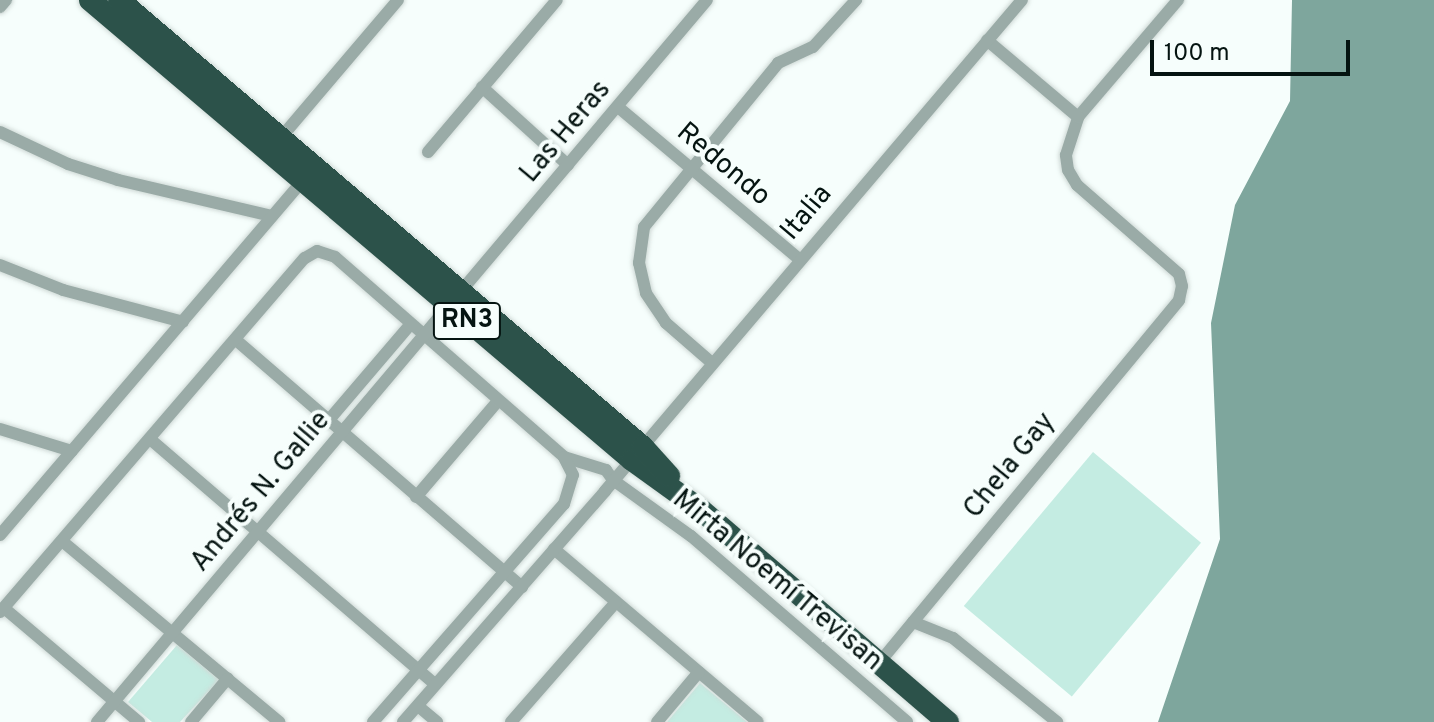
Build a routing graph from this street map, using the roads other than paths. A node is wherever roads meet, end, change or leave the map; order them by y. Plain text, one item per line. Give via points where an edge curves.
1 (6, 0) edge
2 (90, 0) edge
3 (119, 0) edge
4 (398, 0) edge
5 (557, 0) edge
6 (707, 0) edge
7 (856, 0) edge
8 (1022, 0) edge
9 (1178, 0) edge
10 (0, 7) edge
11 (987, 40) junction
12 (482, 87) junction
13 (618, 107) junction
14 (1078, 117) junction
15 (0, 132) edge
16 (274, 145) junction
17 (428, 152) dead end
18 (568, 165) junction
19 (690, 169) junction
20 (308, 175) junction
21 (272, 216) junction
22 (799, 259) junction
23 (0, 265) edge
24 (455, 300) junction
25 (183, 322) junction
26 (410, 325) junction
27 (424, 338) junction
28 (236, 340) junction
29 (712, 363) junction
30 (498, 401) junction
31 (328, 421) junction
32 (0, 429) edge
33 (342, 434) junction
34 (150, 439) junction
35 (72, 451) junction
36 (637, 453) junction
37 (564, 457) junction
38 (613, 480) junction
39 (416, 497) junction
40 (258, 532) junction
41 (0, 535) edge
42 (62, 541) junction
43 (554, 549) junction
44 (506, 574) junction
45 (522, 587) junction
46 (616, 602) junction
47 (2, 610) edge
48 (913, 622) junction
49 (172, 634) junction
50 (879, 663) junction
51 (417, 670) junction
52 (699, 672) junction
53 (228, 678) junction
54 (435, 684) junction
55 (115, 701) junction
56 (418, 706) junction
57 (97, 722) edge
58 (139, 722) edge
59 (191, 722) edge
60 (279, 722) edge
61 (373, 722) edge
62 (403, 722) edge
63 (437, 722) edge
64 (511, 722) edge
65 (657, 722) edge
66 (758, 722) edge
67 (907, 722) edge
68 (948, 722) edge
69 (1057, 722) edge

1 - 10 street
2 - 16 highway
3 - 16 highway
4 - 16 street
5 - 12 street
6 - 13 street, Las Heras
7 - 19 street via 823,39 778,63
8 - 11 street, Italia
9 - 14 street
11 - 14 street
11 - 22 street, Italia
12 - 17 street
12 - 18 street
13 - 18 street, Las Heras
13 - 19 street, Redondo
14 - 48 street, Chela Gay via 1068,143 1068,170 1077,185 1179,274 1179,300
15 - 21 street via 68,164 118,180
16 - 20 highway
18 - 24 street, Las Heras
19 - 22 street, Redondo
19 - 29 street via 644,227 640,276 666,323
20 - 21 street
20 - 24 highway, RN3
21 - 25 street
22 - 29 street, Italia
23 - 25 street via 63,290
24 - 27 street, Andrés N. Gallie
24 - 36 highway, RN3
25 - 35 street
26 - 27 street
26 - 28 street via 335,257 317,251 305,258
26 - 31 street
27 - 30 street
27 - 33 street, Andrés N. Gallie
28 - 31 street
28 - 34 street
29 - 36 street, Italia
30 - 37 street
30 - 39 street
31 - 33 street
32 - 35 street
33 - 39 street
33 - 40 street, Andrés N. Gallie
34 - 40 street
34 - 42 street
35 - 41 street
36 - 38 street, Italia
36 - 50 highway, RN3
37 - 38 street, Mirta Noemí Trevisan via 595,464
37 - 44 street via 573,475 564,504
38 - 43 street, Italia
38 - 67 street, Mirta Noemí Trevisan via 691,536
39 - 44 street
40 - 49 street, Andrés N. Gallie
40 - 51 street
42 - 47 street
42 - 49 street
43 - 45 street, Italia
43 - 46 street
44 - 45 street
44 - 51 street
45 - 54 street, Italia
46 - 52 street
46 - 64 street
47 - 55 street
48 - 50 street, Chela Gay
48 - 69 street via 953,638
49 - 53 street
49 - 55 street, Andrés N. Gallie
50 - 68 highway
51 - 54 street
51 - 61 street
52 - 65 street
52 - 66 street
53 - 59 street
53 - 60 street
54 - 56 street, Italia
55 - 57 street, Andrés N. Gallie
55 - 58 street
56 - 62 street, Italia
56 - 63 street

